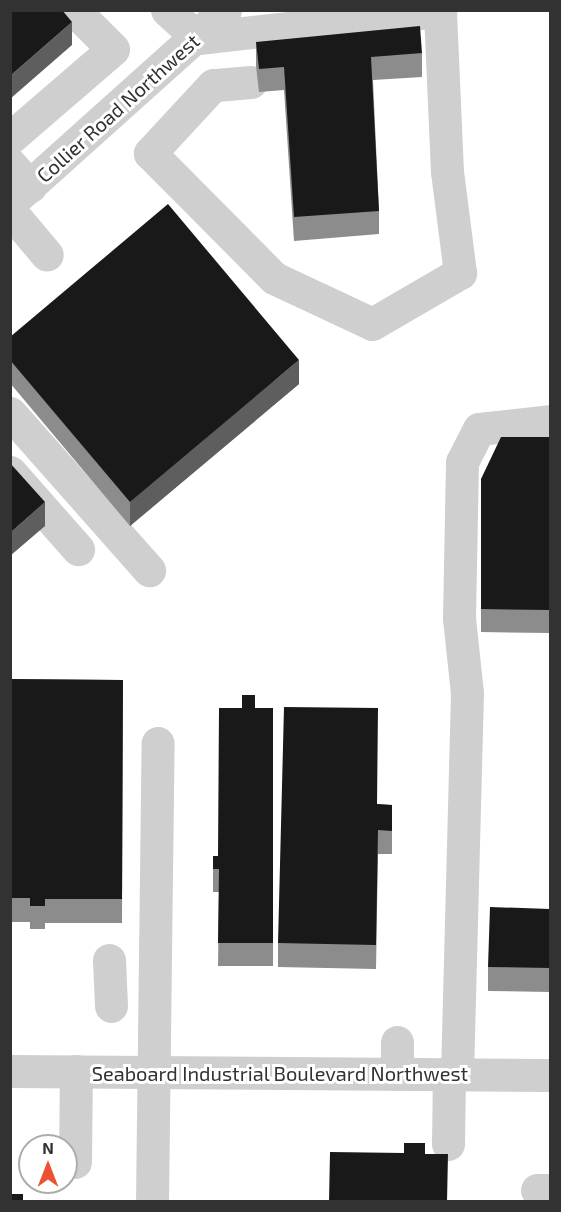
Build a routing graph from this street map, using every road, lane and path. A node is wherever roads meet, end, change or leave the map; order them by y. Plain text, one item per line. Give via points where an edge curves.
1 (74, 10) edge
2 (167, 10) edge
3 (225, 10) edge
4 (440, 11) edge
5 (198, 38) junction
6 (251, 82) dead end
7 (64, 91) junction
8 (124, 103) junction
9 (96, 128) junction
10 (10, 138) edge
11 (161, 140) junction
12 (15, 191) edge
13 (47, 255) dead end
14 (10, 413) edge
15 (550, 421) edge
16 (10, 472) edge
17 (78, 549) dead end
18 (149, 570) dead end
19 (158, 743) dead end
20 (109, 960) dead end
21 (111, 1006) dead end
22 (10, 1071) edge
23 (75, 1071) junction
24 (155, 1072) junction
25 (453, 1074) junction
26 (550, 1075) edge
27 (75, 1134) edge
28 (448, 1144) dead end
29 (152, 1202) edge

1 - 7 street via 113,49
2 - 5 street
3 - 5 street, Collier Road Northwest
4 - 5 street
4 - 11 street via 447,172 460,273 372,324 274,278 150,153
5 - 8 street, Collier Road Northwest
6 - 11 street via 213,85
7 - 9 street
7 - 10 street
8 - 9 street, Collier Road Northwest
8 - 11 street
9 - 12 street, Collier Road Northwest
12 - 13 street
14 - 18 street
15 - 25 street via 479,429 462,462 459,618 467,693
16 - 17 street
19 - 24 street
20 - 21 street
22 - 23 street, Seaboard Industrial Boulevard Northwest
23 - 24 street, Seaboard Industrial Boulevard Northwest
23 - 27 street
24 - 25 street, Seaboard Industrial Boulevard Northwest via 397,1058
24 - 29 street
25 - 26 street, Seaboard Industrial Boulevard Northwest
25 - 28 street

